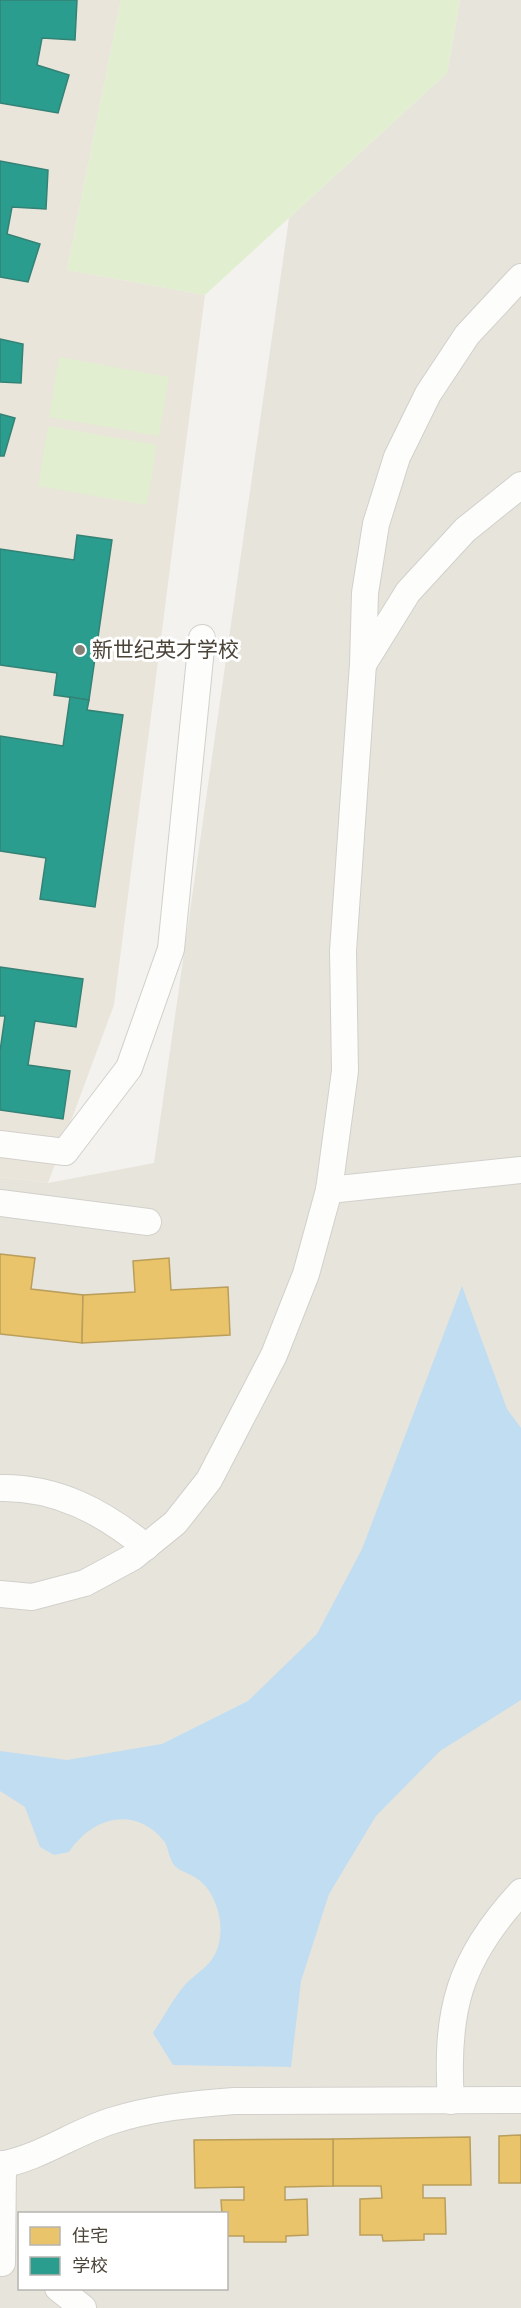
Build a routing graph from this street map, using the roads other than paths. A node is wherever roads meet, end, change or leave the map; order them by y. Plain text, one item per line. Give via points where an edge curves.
1 (521, 277) edge
2 (521, 486) edge
3 (202, 638) dead end
4 (363, 664) junction
5 (0, 1144) edge
6 (521, 1170) edge
7 (329, 1190) junction
8 (0, 1203) edge
9 (148, 1222) dead end
10 (0, 1488) edge
11 (146, 1547) junction
12 (0, 1594) edge
13 (521, 1892) edge
14 (521, 2100) edge
15 (451, 2101) junction
16 (2, 2164) edge
17 (7, 2265) edge
18 (59, 2290) edge
19 (83, 2308) edge

1 - 4 lane via 461,345 428,394 397,457 374,536 365,593
2 - 4 lane via 465,530 408,592
3 - 5 lane via 171,949 129,1068 65,1152
4 - 7 lane via 343,951 345,1071
6 - 7 lane
7 - 11 lane via 306,1274 274,1355 209,1480 175,1523
8 - 9 lane
10 - 11 lane via 41,1491 80,1503 115,1522
11 - 12 lane via 85,1583 32,1597
13 - 15 lane via 494,1921 470,1962 454,2006 448,2053
14 - 15 lane
15 - 16 lane via 193,2104 111,2121 39,2153
16 - 17 lane
18 - 19 lane

